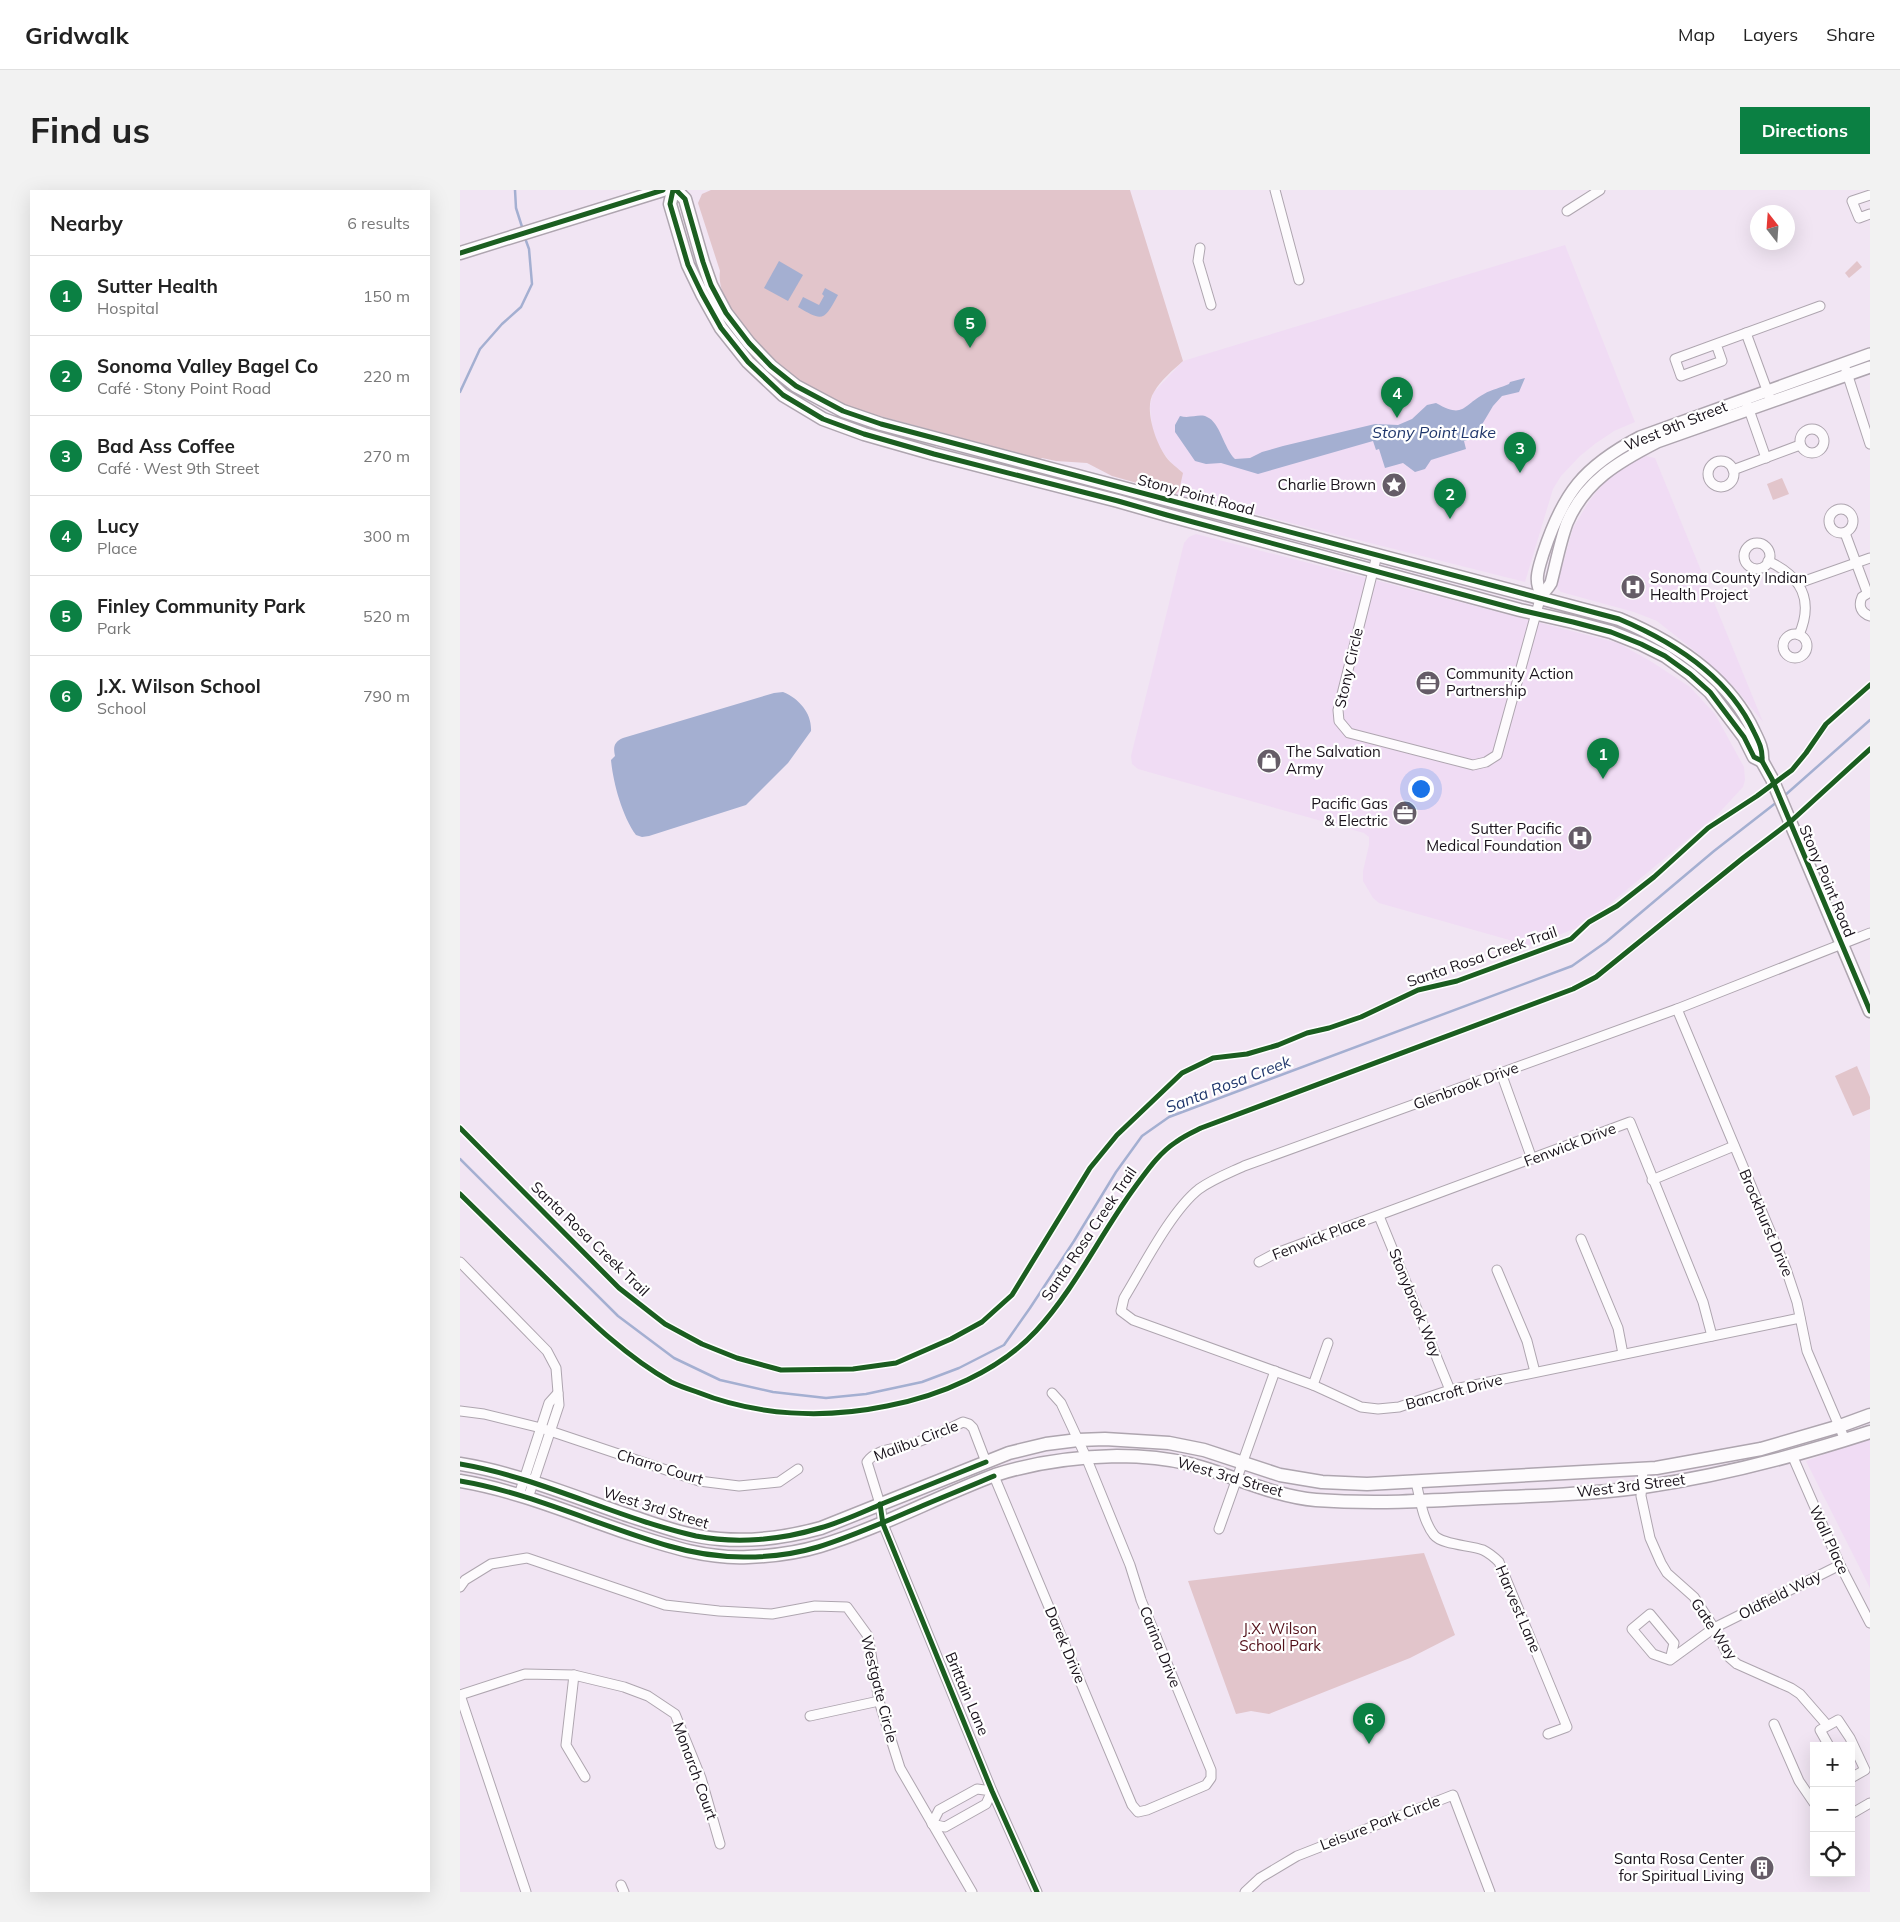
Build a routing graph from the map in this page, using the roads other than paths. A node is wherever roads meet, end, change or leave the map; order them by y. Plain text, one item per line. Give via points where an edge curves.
1 (663, 190) edge
2 (673, 190) edge
3 (676, 190) edge
4 (1275, 190) edge
5 (1600, 190) edge
6 (1870, 194) edge
7 (1567, 211) dead end
8 (1870, 214) edge
9 (1200, 248) dead end
10 (460, 253) edge
11 (1299, 280) dead end
12 (702, 294) junction
13 (1211, 305) dead end
14 (1820, 306) dead end
15 (1746, 333) junction
16 (746, 338) junction
17 (1716, 344) junction
18 (1870, 354) edge
19 (1844, 363) junction
20 (1870, 367) edge
21 (1848, 375) junction
22 (1769, 396) junction
23 (1747, 404) junction
24 (1866, 422) edge
25 (1870, 444) edge
26 (1800, 445) dead end
27 (1766, 458) junction
28 (1733, 470) dead end
29 (1845, 533) dead end
30 (1377, 555) junction
31 (1870, 558) edge
32 (1768, 562) dead end
33 (1856, 563) junction
34 (1374, 570) junction
35 (1799, 583) junction
36 (1869, 592) edge
37 (1541, 596) junction
38 (1537, 614) junction
39 (1870, 616) edge
40 (1799, 635) dead end
41 (1762, 761) junction
42 (1870, 933) edge
43 (1840, 943) junction
44 (1677, 1009) junction
45 (1870, 1012) edge
46 (1501, 1073) junction
47 (1734, 1146) junction
48 (1532, 1159) junction
49 (1652, 1180) junction
50 (1379, 1216) junction
51 (1581, 1239) dead end
52 (460, 1262) edge
53 (1259, 1262) dead end
54 (1497, 1270) dead end
55 (1121, 1311) joint
56 (1800, 1318) junction
57 (1712, 1336) junction
58 (1328, 1343) dead end
59 (1624, 1354) junction
60 (1275, 1371) junction
61 (1535, 1372) junction
62 (1313, 1385) junction
63 (1450, 1390) junction
64 (558, 1393) junction
65 (1052, 1393) dead end
66 (460, 1411) edge
67 (1870, 1415) edge
68 (1840, 1426) junction
69 (541, 1428) junction
70 (550, 1431) junction
71 (1870, 1432) edge
72 (1078, 1440) junction
73 (1845, 1440) junction
74 (1792, 1456) junction
75 (1086, 1457) junction
76 (986, 1462) junction
77 (1242, 1463) junction
78 (460, 1464) edge
79 (798, 1469) dead end
80 (1643, 1470) junction
81 (994, 1476) junction
82 (1236, 1480) junction
83 (460, 1481) edge
84 (529, 1481) junction
85 (1416, 1482) junction
86 (1641, 1487) junction
87 (523, 1497) junction
88 (1421, 1501) junction
89 (880, 1504) junction
90 (883, 1524) junction
91 (1219, 1529) dead end
92 (1840, 1565) junction
93 (460, 1587) edge
94 (1870, 1623) edge
95 (1714, 1628) junction
96 (1670, 1660) junction
97 (574, 1675) junction
98 (460, 1695) edge
99 (879, 1701) junction
100 (810, 1716) dead end
101 (1774, 1724) dead end
102 (1827, 1725) junction
103 (1548, 1734) dead end
104 (1826, 1742) edge
105 (1852, 1742) edge
106 (1855, 1749) edge
107 (1855, 1776) edge
108 (585, 1777) dead end
109 (992, 1791) junction
110 (1810, 1796) edge
111 (1870, 1803) edge
112 (1138, 1812) joint
113 (1855, 1812) edge
114 (932, 1824) junction
115 (720, 1844) dead end
116 (526, 1892) edge
117 (972, 1892) edge
118 (1037, 1892) edge
119 (1245, 1892) edge
120 (1490, 1892) edge

1 - 10 main road
2 - 12 main road, Stony Point Road via 670,204 688,265
3 - 16 main road, Stony Point Road via 685,199 712,285 726,313
4 - 11 street
5 - 7 street
6 - 8 street via 1852,201 1859,218
9 - 13 street via 1198,261
12 - 16 main road via 711,300 736,337
12 - 34 main road, Stony Point Road via 721,328 748,362 783,395 823,419 934,454
14 - 15 street
15 - 17 street
15 - 22 street
16 - 30 main road, Stony Point Road via 771,366 796,386 843,411 880,424
17 - 17 street via 1675,359 1681,376 1722,361
18 - 19 street, West 9th Street
19 - 21 street
19 - 22 street, West 9th Street
20 - 21 street, West 9th Street
21 - 22 street, West 9th Street
21 - 24 street
22 - 23 street, West 9th Street
23 - 27 street
23 - 37 street, West 9th Street via 1640,437 1622,446 1581,478 1563,502 1554,524 1537,578
24 - 25 street
26 - 27 street
27 - 28 street
29 - 33 street
30 - 34 street, Stony Circle
30 - 37 main road, Stony Point Road
31 - 33 street
32 - 35 street via 1791,574
33 - 35 street
33 - 36 street
34 - 38 main road, Stony Point Road
34 - 38 street, Stony Circle via 1338,710 1339,721 1349,733 1473,765 1497,756
35 - 40 street via 1805,604
36 - 39 street via 1862,597 1860,604 1862,612
37 - 38 street, Stony Circle
37 - 41 main road, Stony Point Road via 1650,632 1691,657 1722,685 1739,706 1763,752
38 - 41 main road, Stony Point Road via 1611,632 1665,656 1710,692 1754,757
41 - 43 main road, Stony Point Road
42 - 43 street, Glenbrook Drive
43 - 44 street, Glenbrook Drive
43 - 45 main road, Stony Point Road
44 - 46 street, Glenbrook Drive
44 - 47 street, Brockhurst Drive
46 - 48 street
46 - 55 street, Glenbrook Drive via 1215,1179 1185,1202 1172,1220 1124,1298
47 - 49 street
47 - 56 street, Brockhurst Drive via 1786,1269
48 - 49 street, Fenwick Drive via 1630,1122
48 - 50 street, Fenwick Drive
49 - 57 street, Fenwick Drive via 1703,1302
50 - 53 street, Fenwick Place
50 - 63 street, Stonybrook Way
51 - 59 street via 1618,1328
52 - 64 street via 547,1351 556,1368
54 - 61 street via 1527,1341
55 - 60 street, Bancroft Drive via 1133,1320
56 - 57 street, Bancroft Drive
56 - 68 street, Brockhurst Drive via 1812,1364
57 - 59 street, Bancroft Drive
58 - 62 street
59 - 61 street, Bancroft Drive
60 - 62 street, Bancroft Drive
60 - 77 street
61 - 63 street, Bancroft Drive
62 - 63 street, Bancroft Drive via 1361,1407 1378,1410 1399,1407
64 - 69 street via 550,1403
64 - 70 street via 559,1405
65 - 72 street, Carina Drive via 1061,1403
66 - 69 street, Charro Court
67 - 68 main road, West 3rd Street
68 - 73 street, Brockhurst Drive
68 - 80 main road, West 3rd Street via 1761,1449
69 - 70 street, Charro Court
69 - 84 street
70 - 79 street, Charro Court via 699,1481 739,1486 779,1482
70 - 84 street
71 - 73 main road, West 3rd Street
72 - 75 street, Carina Drive
72 - 76 main road, West 3rd Street via 1022,1448
72 - 77 main road, West 3rd Street via 1169,1443
73 - 74 main road, West 3rd Street
74 - 86 main road, West 3rd Street via 1733,1471
74 - 92 street, Wall Place
75 - 81 main road, West 3rd Street via 1035,1464
75 - 82 main road, West 3rd Street via 1134,1456 1167,1460 1190,1464
75 - 112 street, Carina Drive via 1211,1770 1212,1778 1206,1785
76 - 89 main road, West 3rd Street
76 - 89 street, Malibu Circle via 973,1428 963,1422 909,1445 877,1454 867,1462
77 - 82 street
77 - 85 main road, West 3rd Street via 1280,1475 1322,1482
78 - 84 main road, West 3rd Street
80 - 85 main road, West 3rd Street
80 - 86 street, Gate Way
81 - 90 main road, West 3rd Street
81 - 112 street, Darek Drive
82 - 88 main road, West 3rd Street via 1311,1499
82 - 91 street
83 - 87 main road, West 3rd Street
84 - 87 street
84 - 89 main road, West 3rd Street via 662,1527 719,1539 793,1536 822,1528
85 - 88 street, Harvest Lane
86 - 88 main road, West 3rd Street
86 - 95 street, Gate Way via 1650,1538 1661,1563 1667,1573 1694,1597
87 - 90 main road, West 3rd Street via 668,1546 721,1556 774,1555 816,1548
88 - 103 street, Harvest Lane via 1434,1535 1441,1540 1483,1550 1499,1562 1567,1727
89 - 90 street, Brittain Lane
90 - 109 street, Brittain Lane
92 - 94 street, Wall Place
92 - 95 street, Oldfield Way
93 - 99 street, Westgate Circle via 465,1580 491,1564 527,1558 665,1605 772,1614 815,1606 847,1607 868,1636
95 - 96 street, Oldfield Way
95 - 102 street, Gate Way via 1729,1657 1737,1664 1800,1694
96 - 96 street via 1653,1654 1632,1629 1650,1614 1674,1643
97 - 98 street, Monarch Court via 525,1674
97 - 108 street via 566,1744
97 - 115 street, Monarch Court via 648,1696 675,1714 701,1778
98 - 116 street
99 - 100 street
99 - 114 street, Westgate Circle via 900,1768
101 - 110 street via 1799,1781
102 - 104 street via 1820,1730
102 - 105 street via 1838,1720
106 - 107 street via 1865,1770
109 - 114 street via 986,1804 945,1826
109 - 114 street via 977,1789 962,1797 939,1810
109 - 118 street, Brittain Lane
111 - 113 street
114 - 117 street, Westgate Circle
119 - 120 street, Leisure Park Circle via 1260,1878 1297,1856 1454,1794

